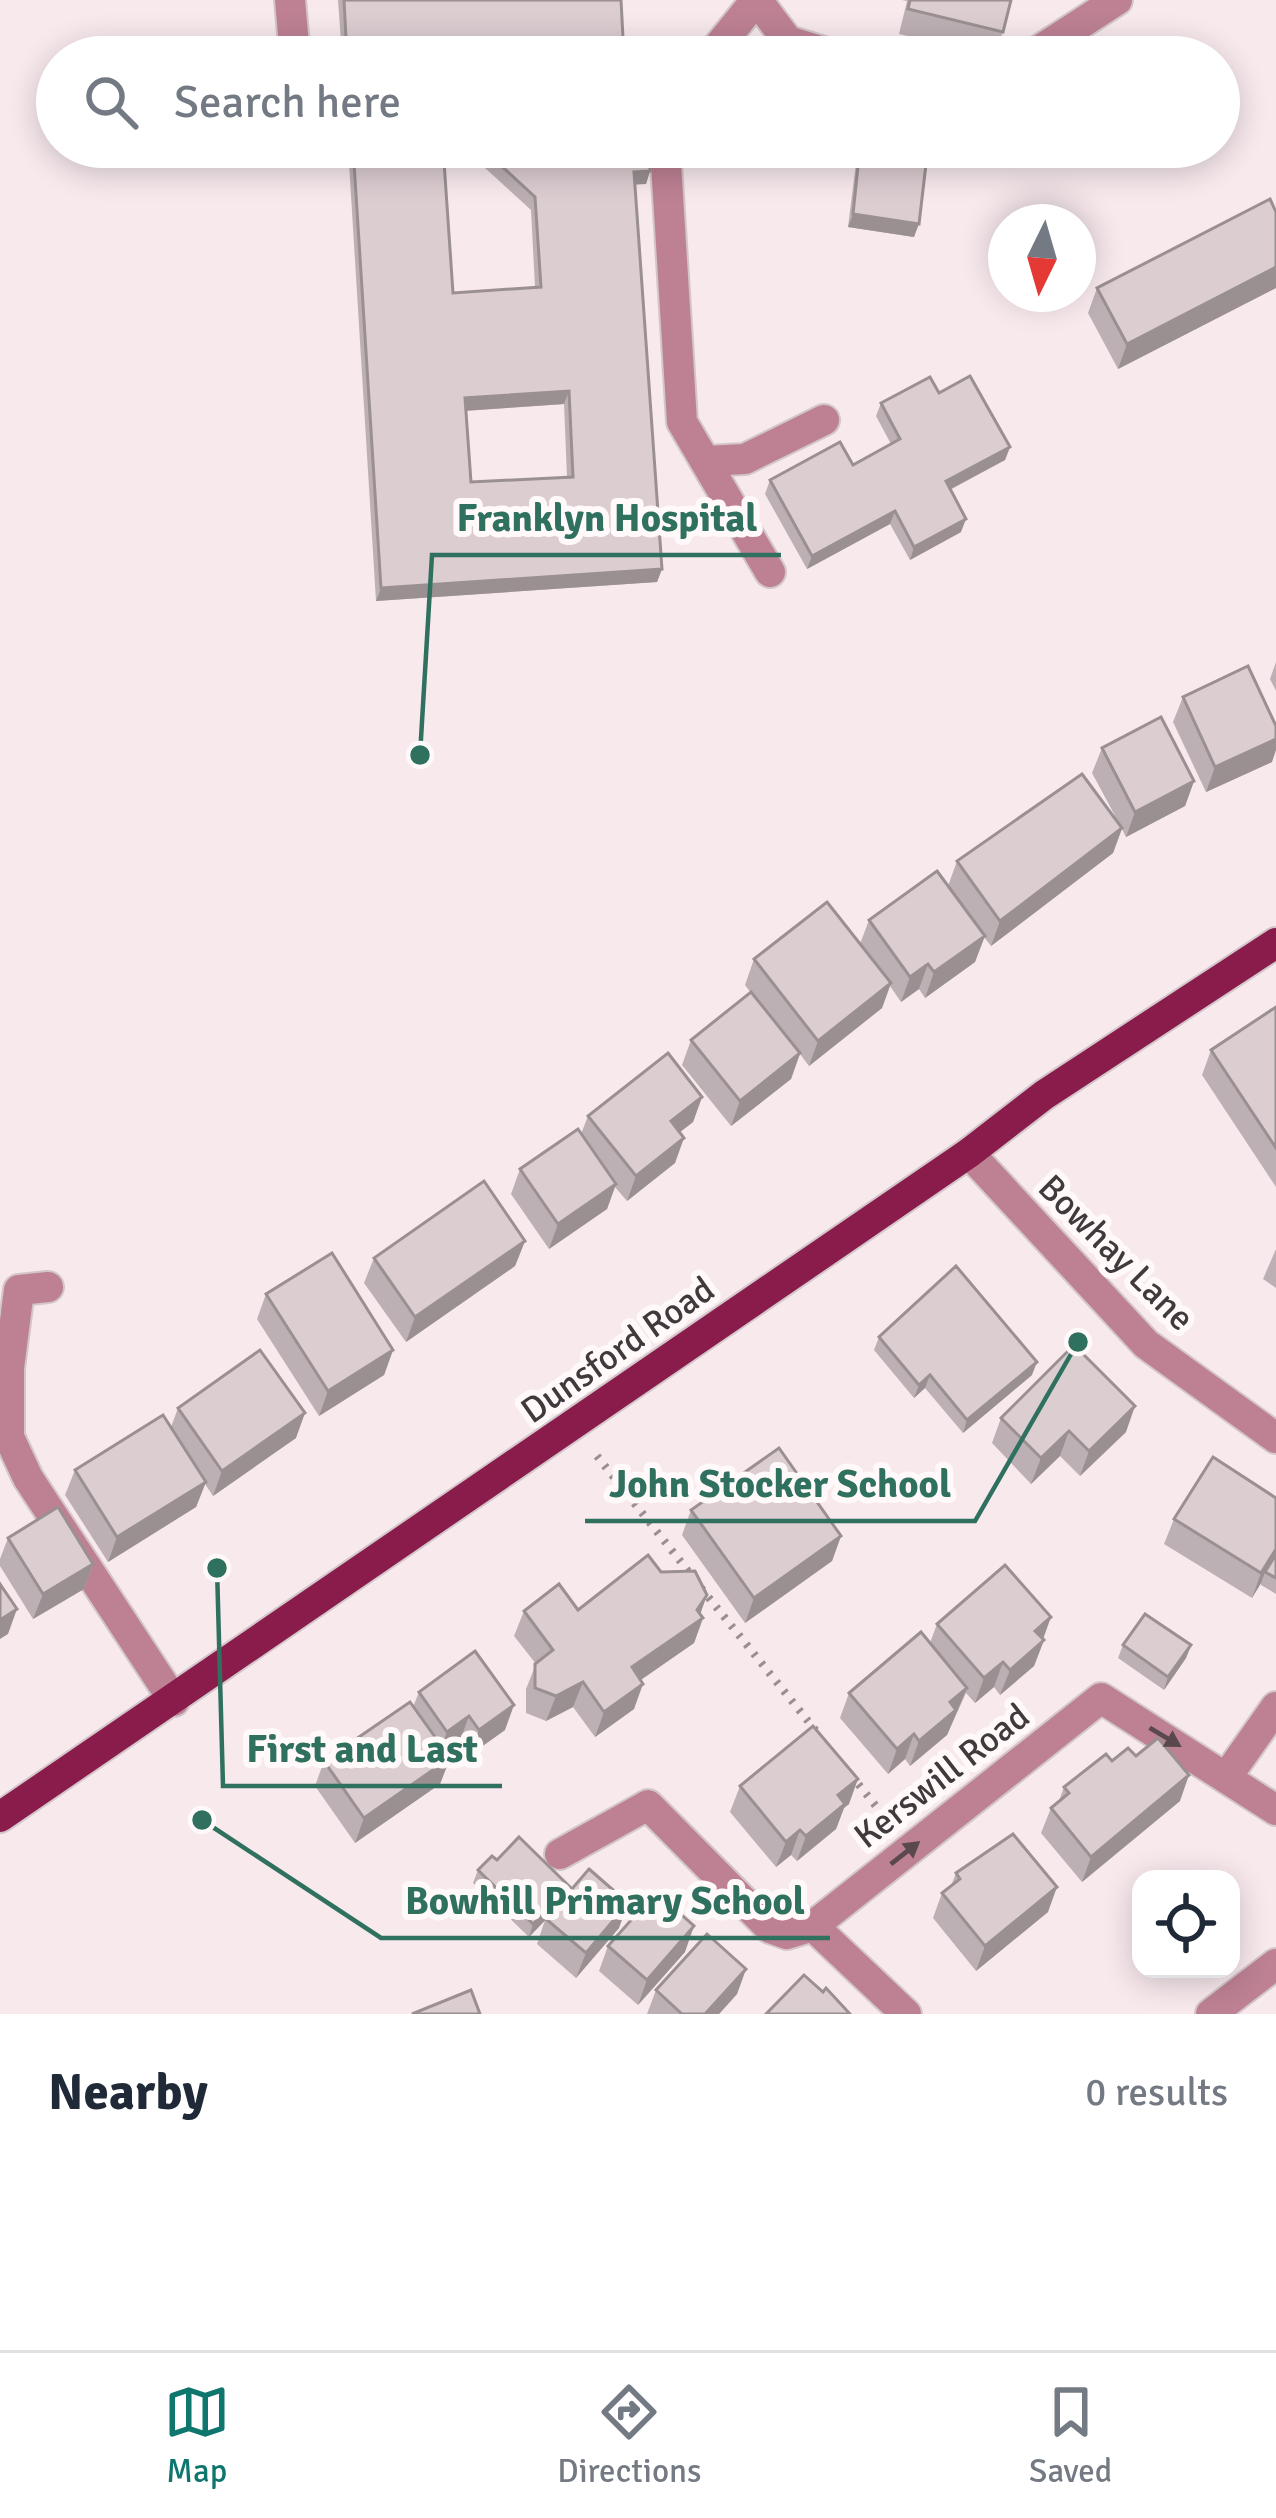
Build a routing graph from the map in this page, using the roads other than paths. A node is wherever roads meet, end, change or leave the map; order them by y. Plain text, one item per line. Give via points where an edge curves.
1 (290, 0) edge
2 (756, 0) edge
3 (1117, 0) edge
4 (293, 36) edge
5 (727, 36) edge
6 (784, 36) edge
7 (1061, 36) edge
8 (666, 168) edge
9 (824, 420) dead end
10 (706, 461) junction
11 (770, 572) dead end
12 (1276, 943) edge
13 (969, 1154) junction
14 (48, 1287) dead end
15 (1276, 1438) edge
16 (174, 1701) junction
17 (1276, 1707) edge
18 (1228, 1775) junction
19 (1276, 1810) edge
20 (0, 1817) edge
21 (560, 1854) dead end
22 (813, 1926) junction
23 (1276, 1964) edge
24 (906, 2014) edge
25 (1210, 2014) edge

1 - 4 street
2 - 5 street
2 - 6 street
3 - 7 street
8 - 10 street via 682,422
9 - 10 street via 745,459
10 - 11 street
12 - 13 main road, Dunsford Road via 1044,1095
13 - 15 street, Bowhay Lane via 1146,1344
13 - 16 main road, Dunsford Road
14 - 16 street via 20,1290 9,1437
16 - 20 main road, Dunsford Road
17 - 18 street
18 - 19 street, Kerswill Road
22 -> 18 street, Kerswill Road via 1101,1698
21 - 22 street via 648,1805 770,1928 787,1934
22 - 24 street
23 - 25 street

